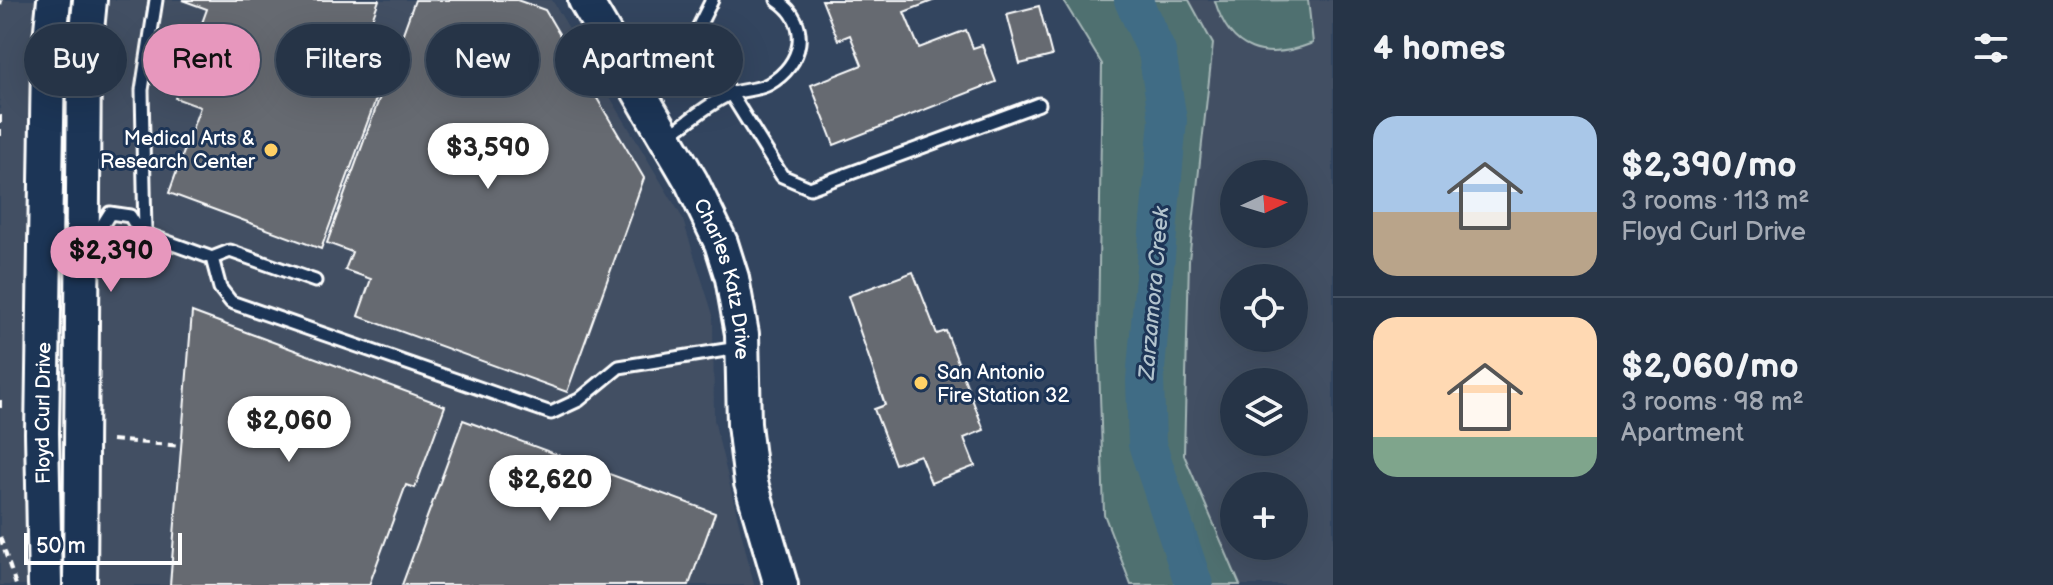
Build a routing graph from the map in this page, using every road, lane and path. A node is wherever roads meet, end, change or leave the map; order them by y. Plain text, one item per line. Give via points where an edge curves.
1 (54, 0) edge
2 (90, 0) edge
3 (156, 0) edge
4 (712, 0) edge
5 (777, 0) edge
6 (590, 1) edge
7 (700, 24) edge
8 (743, 91) edge
9 (727, 96) edge
10 (729, 96) edge
11 (1039, 104) dead end
12 (0, 115) edge
13 (0, 136) edge
14 (666, 137) junction
15 (91, 229) junction
16 (143, 232) junction
17 (212, 258) junction
18 (315, 281) dead end
19 (743, 347) junction
20 (0, 400) edge
21 (0, 409) edge
22 (112, 440) dead end
23 (181, 446) dead end
24 (0, 537) edge
25 (16, 585) edge
26 (45, 585) edge
27 (80, 585) edge
28 (781, 585) edge

1 - 26 street, Floyd Curl Drive via 48,59 42,433
2 - 15 street, Floyd Curl Drive via 84,61
3 - 16 lane via 142,90
4 - 7 lane
5 - 8 lane via 789,8 801,46 793,63 768,85
6 - 14 street, Charles Katz Drive
9 - 14 lane
10 - 11 lane via 782,176 810,188
12 - 13 path
14 - 19 street, Charles Katz Drive via 721,243
15 - 16 lane via 110,213 130,216
15 - 16 lane via 110,247 130,247
15 - 27 street, Floyd Curl Drive
16 - 17 lane
17 - 18 lane via 230,251
17 - 19 lane via 220,288 231,302 551,413 579,400 619,367
19 - 28 street, Charles Katz Drive via 751,483
20 - 21 path
22 - 23 path
24 - 25 path

